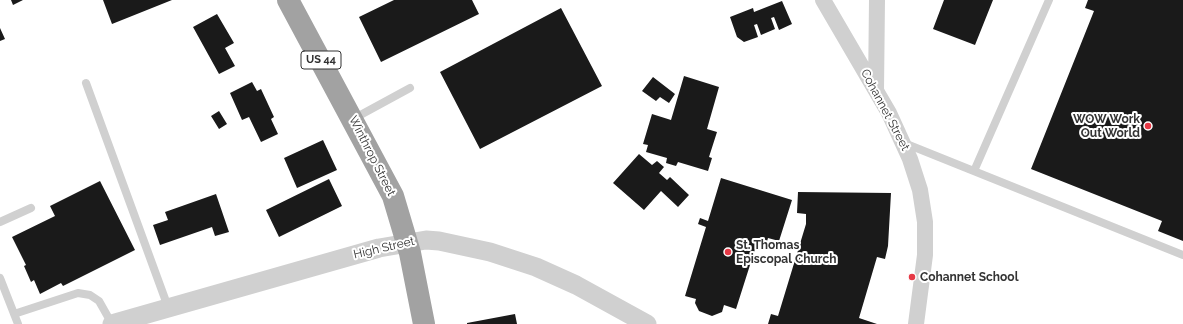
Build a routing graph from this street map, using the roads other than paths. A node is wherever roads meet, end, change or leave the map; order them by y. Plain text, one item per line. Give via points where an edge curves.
1 (288, 0) edge
2 (823, 0) edge
3 (877, 0) edge
4 (1049, 0) edge
5 (86, 83) dead end
6 (410, 88) dead end
7 (876, 90) junction
8 (353, 119) junction
9 (903, 143) junction
10 (974, 171) junction
11 (31, 208) dead end
12 (0, 222) edge
13 (407, 242) junction
14 (1183, 255) edge
15 (0, 278) edge
16 (168, 307) junction
17 (14, 314) junction
18 (18, 324) edge
19 (112, 324) edge
20 (424, 324) edge
21 (647, 324) edge
22 (916, 324) edge

1 - 8 highway, Winthrop Street / US 44
2 - 7 street, Cohannet Street
3 - 7 street
4 - 10 lane
5 - 16 lane
6 - 8 lane
7 - 9 street, Cohannet Street
8 - 13 highway, Winthrop Street / US 44 via 389,187
9 - 10 lane
9 - 22 street, Cohannet Street via 920,190 925,222 924,276
10 - 14 lane
11 - 12 lane
13 - 16 street, High Street
13 - 20 highway, Winthrop Street / US 44 via 417,280
13 - 21 street, High Street via 439,241 511,258 576,284
15 - 17 lane
16 - 19 street, High Street
17 - 18 lane
17 - 19 lane via 78,293 90,295 99,301

